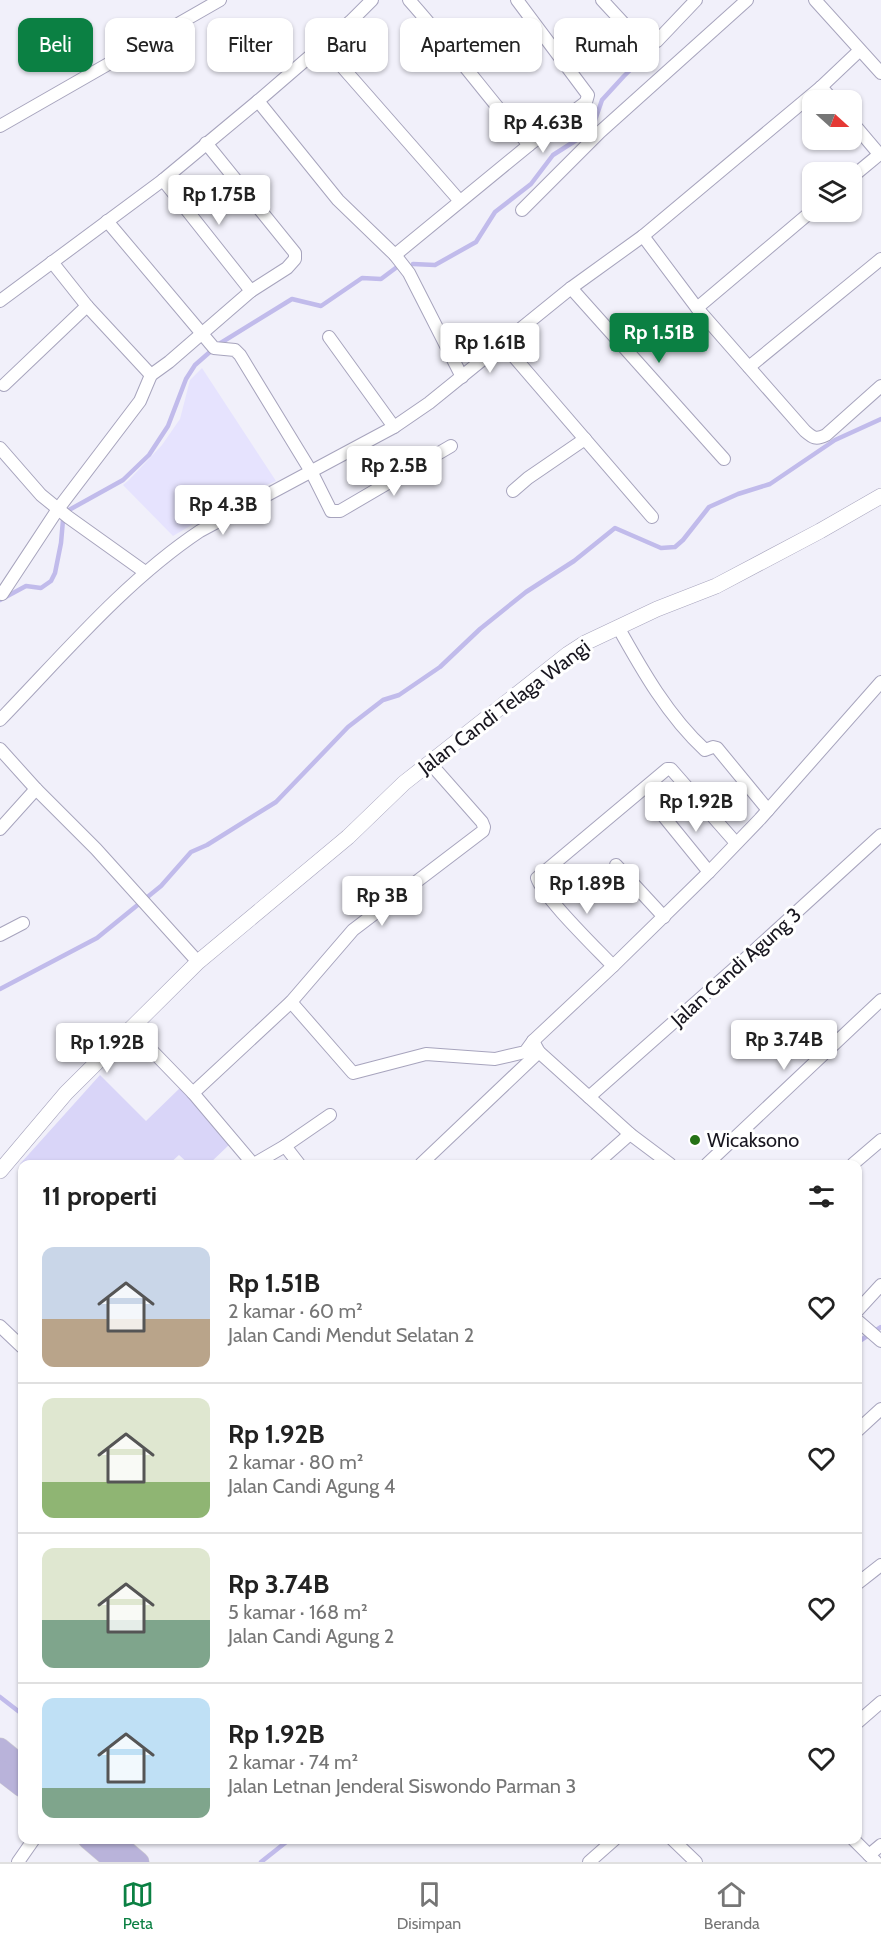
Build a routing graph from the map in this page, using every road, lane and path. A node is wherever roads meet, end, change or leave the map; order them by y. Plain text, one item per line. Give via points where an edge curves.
1 (220, 0) edge
2 (372, 0) edge
3 (410, 0) edge
4 (517, 0) edge
5 (602, 0) edge
6 (696, 0) edge
7 (747, 0) edge
8 (815, 0) edge
9 (352, 18) edge
10 (859, 51) junction
11 (305, 61) edge
12 (347, 72) edge
13 (881, 73) edge
14 (821, 87) junction
15 (824, 90) edge
16 (258, 101) junction
17 (0, 126) edge
18 (862, 133) edge
19 (206, 143) junction
20 (530, 145) junction
21 (880, 154) edge
22 (862, 169) edge
23 (164, 180) junction
24 (459, 200) junction
25 (522, 210) dead end
26 (802, 219) edge
27 (107, 221) junction
28 (644, 236) junction
29 (395, 255) junction
30 (881, 259) edge
31 (52, 262) junction
32 (571, 288) junction
33 (251, 291) junction
34 (0, 301) edge
35 (87, 306) junction
36 (697, 308) junction
37 (202, 334) junction
38 (329, 337) dead end
39 (503, 344) junction
40 (749, 367) junction
41 (151, 375) junction
42 (462, 377) junction
43 (4, 386) dead end
44 (881, 386) edge
45 (394, 427) junction
46 (585, 439) junction
47 (451, 446) dead end
48 (0, 449) edge
49 (724, 459) dead end
50 (312, 472) junction
51 (513, 491) dead end
52 (881, 496) edge
53 (64, 513) junction
54 (652, 517) dead end
55 (145, 572) junction
56 (2, 594) dead end
57 (618, 627) junction
58 (881, 682) edge
59 (0, 720) edge
60 (0, 749) edge
61 (430, 763) junction
62 (36, 789) junction
63 (768, 810) junction
64 (661, 813) dead end
65 (0, 829) edge
66 (881, 835) edge
67 (736, 843) junction
68 (616, 865) dead end
69 (709, 872) junction
70 (664, 916) junction
71 (23, 923) dead end
72 (0, 935) edge
73 (198, 962) junction
74 (613, 966) junction
75 (881, 1000) edge
76 (291, 1002) junction
77 (130, 1028) junction
78 (536, 1047) junction
79 (193, 1093) junction
80 (589, 1097) junction
81 (330, 1115) dead end
82 (630, 1134) junction
83 (881, 1140) edge
84 (285, 1146) junction
85 (250, 1160) edge
86 (260, 1160) edge
87 (297, 1160) edge
88 (425, 1160) edge
89 (601, 1160) edge
90 (665, 1160) edge
91 (711, 1160) edge
92 (858, 1160) edge
93 (0, 1171) edge
94 (881, 1285) edge
95 (862, 1306) edge
96 (0, 1326) edge
97 (862, 1326) edge
98 (880, 1340) edge
99 (18, 1343) edge
100 (881, 1410) edge
101 (862, 1427) edge
102 (881, 1565) edge
103 (862, 1580) edge
104 (881, 1702) edge
105 (862, 1719) edge
106 (0, 1748) edge
107 (18, 1763) edge
108 (0, 1770) edge
109 (18, 1784) edge
110 (31, 1844) edge
111 (94, 1844) edge
112 (118, 1844) edge
113 (609, 1844) edge
114 (677, 1844) edge
115 (858, 1844) edge
116 (881, 1845) edge
117 (873, 1859) edge
118 (18, 1862) edge
119 (116, 1862) edge
120 (139, 1862) edge
121 (589, 1862) edge
122 (696, 1862) edge

1 - 17 street
2 - 9 street
3 - 20 street
4 - 20 street via 588,94 586,102
5 - 6 street via 648,45 657,41
7 - 25 street via 600,132
8 - 10 street
10 - 13 street
10 - 14 street
11 - 16 street
12 - 24 street
14 - 15 street
14 - 28 street
16 - 19 street
16 - 29 street via 338,200
18 - 21 street
19 - 23 street
19 - 33 street via 295,254 287,268
20 - 24 street
21 - 22 street
23 - 27 street
23 - 33 street
24 - 29 street
26 - 36 street
27 - 31 street
27 - 37 street
28 - 32 street
28 - 36 street
29 - 42 street via 409,273
30 - 40 street
31 - 34 street
31 - 35 street
32 - 39 street
32 - 49 street
33 - 37 street
35 - 41 street
35 - 43 street
36 - 40 street
37 - 41 street
37 - 50 street via 214,348 235,350 240,355
38 - 45 street
39 - 42 street
39 - 46 street
40 - 44 street via 805,431 816,438 826,435
41 - 53 street via 140,401
42 - 45 street
45 - 50 street
46 - 51 street
46 - 54 street
47 - 50 street via 336,512 328,507
48 - 53 street via 41,495
50 - 55 street via 200,531
52 - 57 street, Jalan Candi Telaga Wangi via 716,586
53 - 55 street
53 - 56 street
55 - 59 street
57 - 61 street, Jalan Candi Telaga Wangi via 568,654
57 - 63 street via 646,677 691,737 705,750 717,748
58 - 63 street
60 - 62 street
61 - 73 street, Jalan Candi Telaga Wangi
61 - 76 street via 482,822 483,831 354,930
62 - 65 street
62 - 73 street
63 - 67 street
64 - 69 street
66 - 80 street, Jalan Candi Agung 3
67 - 69 street
67 - 74 street via 667,769 537,878 550,898
68 - 70 street
69 - 70 street
70 - 74 street
71 - 72 street
73 - 77 street, Jalan Candi Telaga Wangi
74 - 78 street
75 - 91 street
76 - 78 street via 353,1073 426,1054 495,1059
76 - 79 street
77 - 79 street
77 - 93 street, Jalan Candi Telaga Wangi via 66,1093
78 - 80 street
78 - 88 street
79 - 85 street
80 - 82 street
81 - 84 street
82 - 89 street
82 - 90 street
83 - 92 street
84 - 86 street
84 - 87 street
94 - 95 street
96 - 99 street
97 - 98 street
100 - 101 street
102 - 103 street
104 - 105 street
106 - 107 main road
108 - 109 main road
110 - 118 street
111 - 119 main road
112 - 120 main road
113 - 121 street
114 - 122 street
115 - 117 street
116 - 117 street

